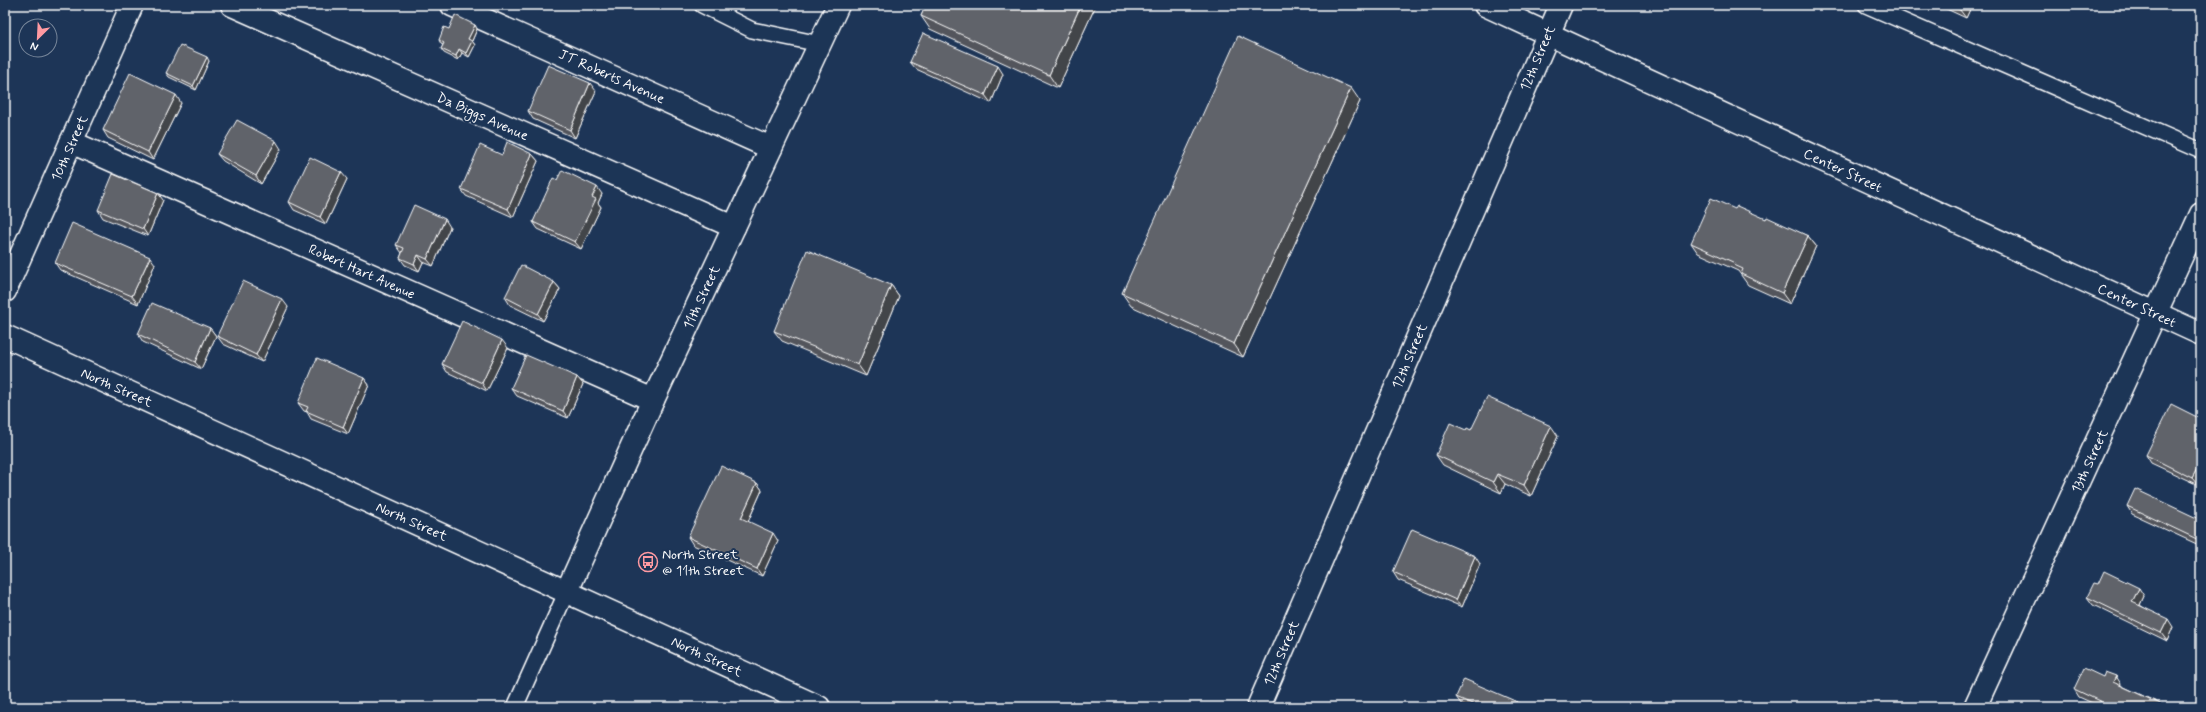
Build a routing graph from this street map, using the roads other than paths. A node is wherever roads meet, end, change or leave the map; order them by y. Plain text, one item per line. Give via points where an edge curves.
1 (132, 5) edge
2 (232, 5) edge
3 (452, 5) edge
4 (702, 5) edge
5 (838, 5) edge
6 (1485, 5) edge
7 (1561, 5) edge
8 (1866, 5) edge
9 (1548, 34) junction
10 (820, 44) junction
11 (71, 142) junction
12 (771, 148) junction
13 (2201, 151) edge
14 (2201, 214) edge
15 (734, 228) junction
16 (5, 291) edge
17 (2156, 314) junction
18 (2201, 334) edge
19 (5, 336) edge
20 (653, 400) junction
21 (567, 591) junction
22 (515, 707) edge
23 (819, 707) edge
24 (1258, 707) edge
25 (1976, 707) edge

1 - 11 street, 10th Street
2 - 15 street, Da Biggs Avenue
3 - 12 street, JT Roberts Avenue
4 - 10 lane via 752,30
5 - 10 street, 11th Street
6 - 9 street, Center Street
7 - 9 street, 12th Street
8 - 13 lane
9 - 17 street, Center Street
9 - 24 street, 12th Street
10 - 12 street, 11th Street
11 - 16 street, 10th Street
11 - 20 street, Robert Hart Avenue
12 - 15 street, 11th Street
14 - 17 street, 13th Street
15 - 20 street, 11th Street
17 - 18 street, Center Street
17 - 25 street, 13th Street
19 - 21 street, North Street
20 - 21 street, 11th Street
21 - 22 lane
21 - 23 street, North Street

